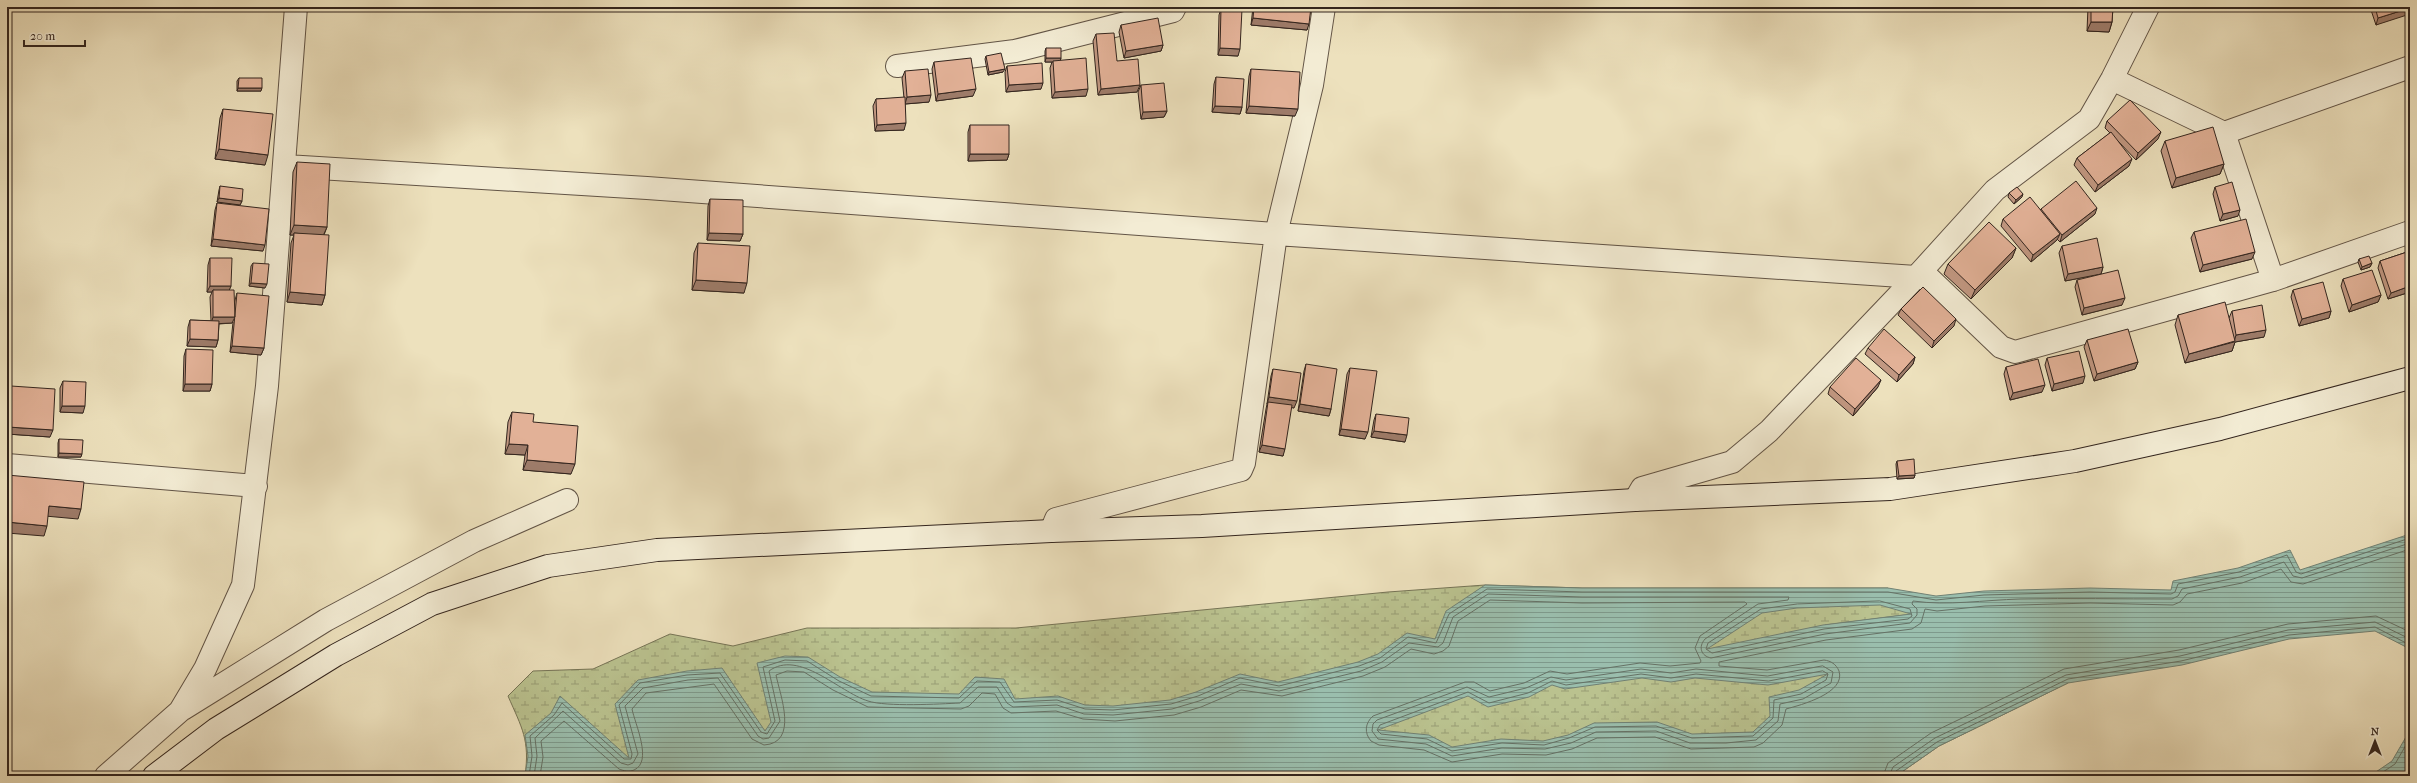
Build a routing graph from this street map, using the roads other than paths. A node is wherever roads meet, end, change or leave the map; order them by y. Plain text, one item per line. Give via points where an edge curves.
1 (296, 7) edge
2 (1175, 7) edge
3 (1324, 7) edge
4 (2148, 7) edge
5 (897, 66) dead end
6 (2410, 67) edge
7 (2112, 79) junction
8 (2224, 133) junction
9 (286, 166) junction
10 (2410, 232) edge
11 (1276, 234) junction
12 (1916, 277) junction
13 (2273, 280) junction
14 (2410, 378) edge
15 (7, 465) edge
16 (256, 486) junction
17 (567, 500) dead end
18 (1636, 500) junction
19 (1051, 530) junction
20 (180, 711) junction
21 (106, 776) edge
22 (154, 776) edge

1 - 9 street
2 - 5 street via 1173,11 1140,21 1015,51
3 - 11 street via 1312,85
4 - 7 street
6 - 8 street
7 - 8 street
7 - 12 street via 2089,120 1995,190
8 - 13 street
9 - 11 street via 647,188
9 - 16 street
10 - 13 street
11 - 12 street
11 - 19 street via 1241,470 1056,519
12 - 13 street via 1930,279 2001,346 2015,352
12 - 18 street via 1769,431 1732,462 1642,488
14 - 18 street via 2220,428 2075,461 1890,488
15 - 16 street
16 - 20 street via 243,585 205,669
17 - 20 street via 474,541 326,620
18 - 19 street via 1202,526
19 - 22 street via 657,550 548,566 432,604 336,654 216,729
20 - 21 street

